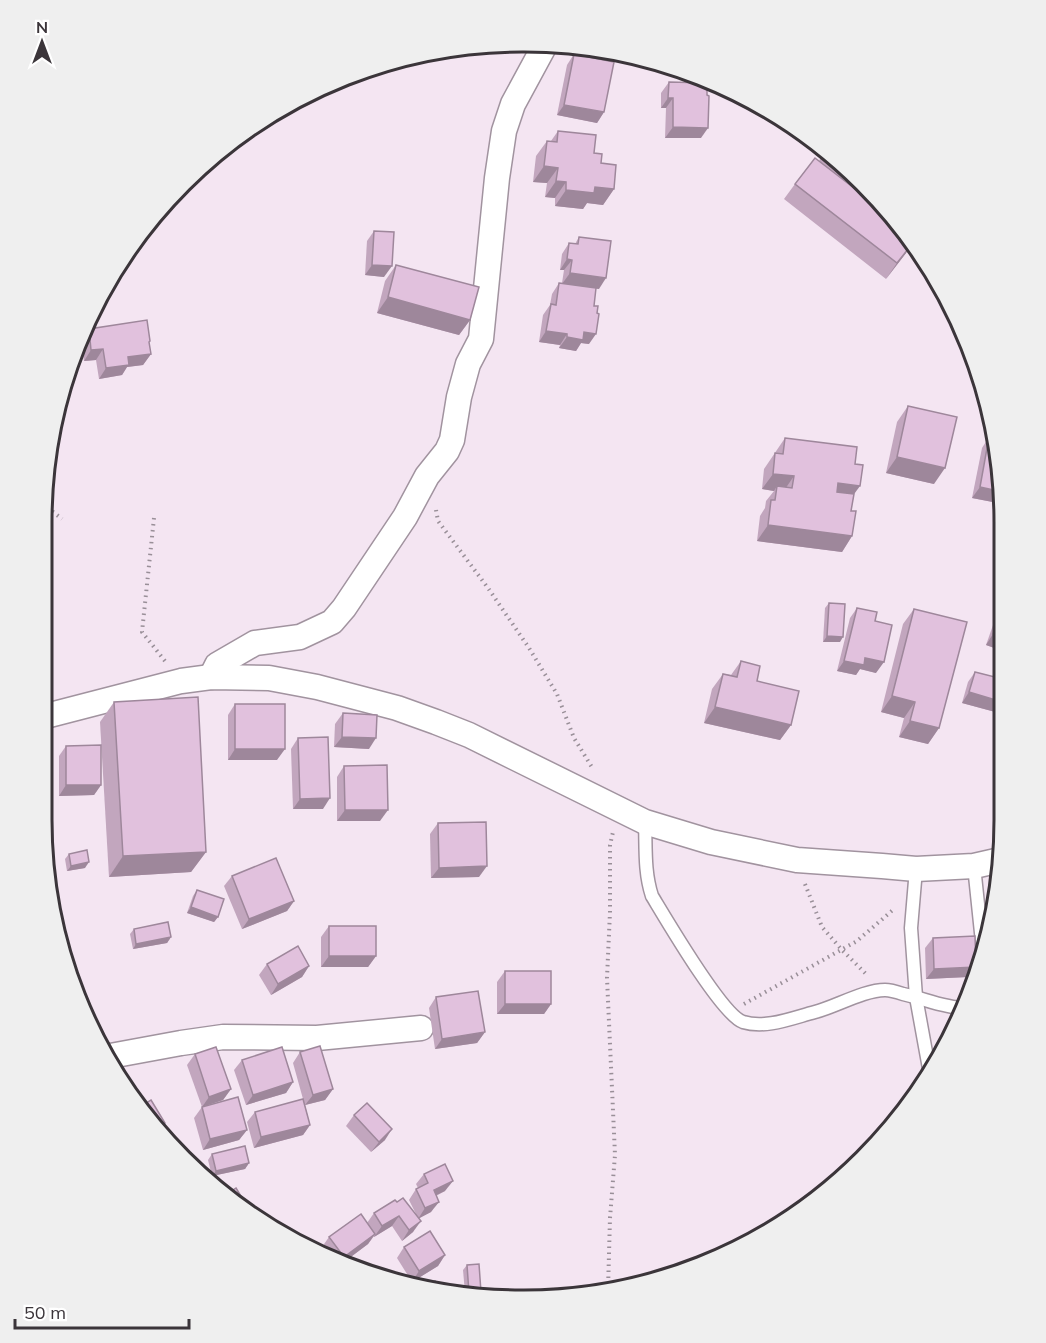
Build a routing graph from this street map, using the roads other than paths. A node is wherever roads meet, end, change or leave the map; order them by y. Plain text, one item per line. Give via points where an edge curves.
1 (541, 53) edge
2 (211, 676) junction
3 (52, 714) edge
4 (645, 822) junction
5 (985, 863) edge
6 (915, 880) junction
7 (984, 912) edge
8 (916, 997) junction
9 (955, 1007) edge
10 (421, 1028) dead end
11 (116, 1055) edge
12 (927, 1059) edge

1 - 2 street via 513,104 504,131 481,339 468,364 447,451 332,622 300,637 255,643 217,665
2 - 3 street
2 - 4 street via 269,678 397,708 469,735
4 - 6 street via 711,842
4 - 8 lane via 646,873 652,896 726,1008 741,1021 781,1022 883,990
5 - 6 street
5 - 7 lane
6 - 8 lane via 911,928
8 - 9 lane
8 - 12 lane
10 - 11 street via 317,1038 223,1037

